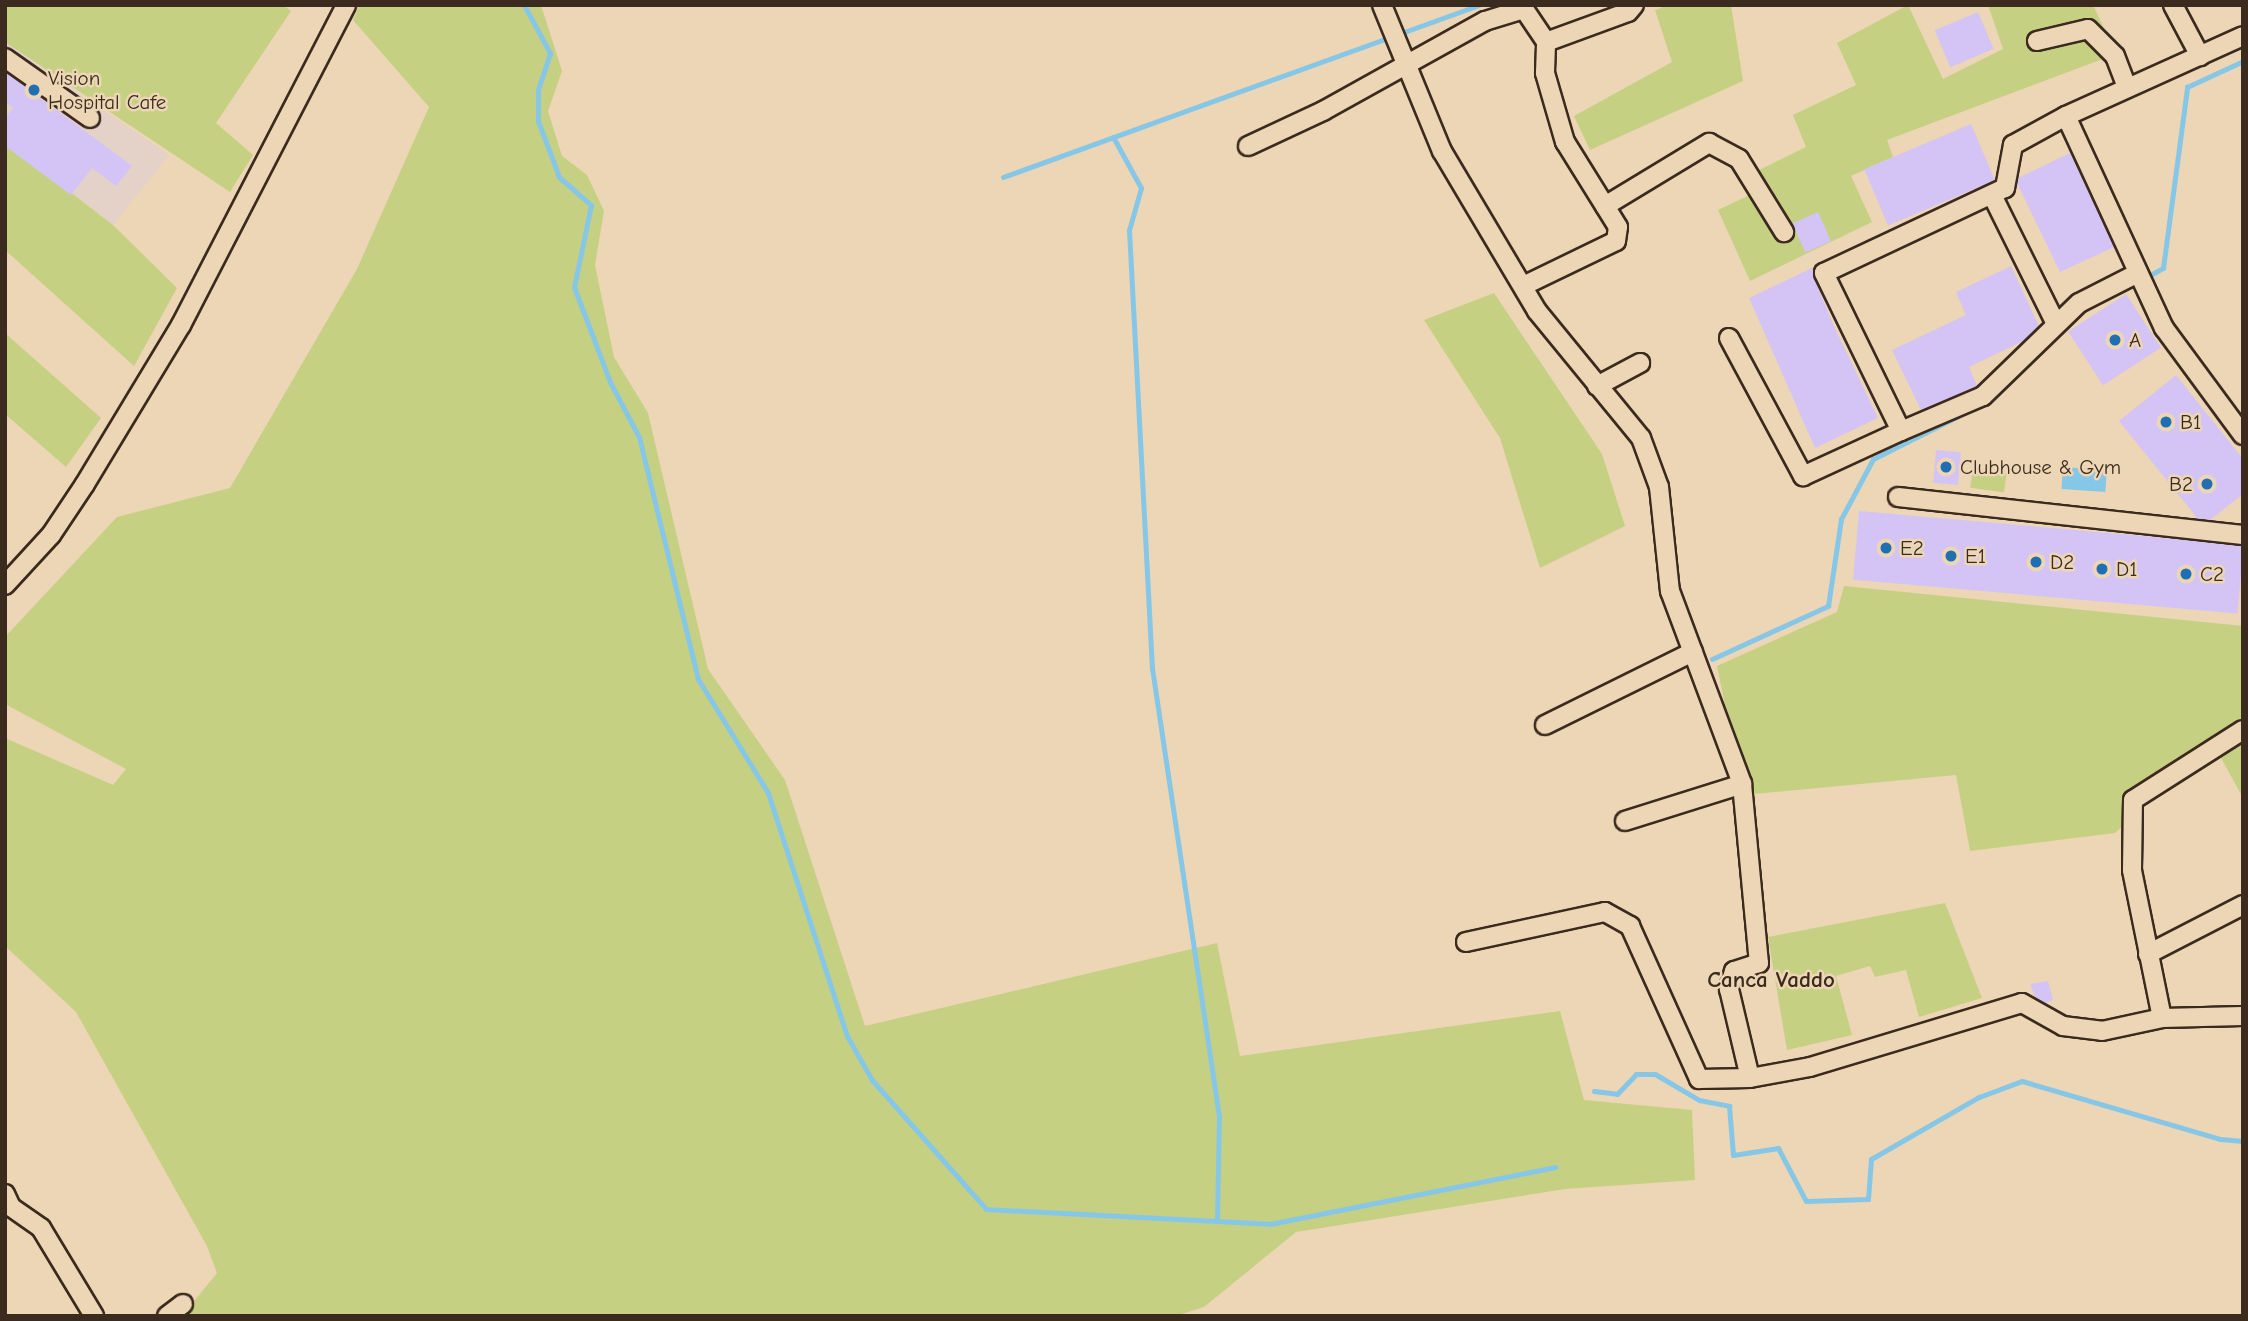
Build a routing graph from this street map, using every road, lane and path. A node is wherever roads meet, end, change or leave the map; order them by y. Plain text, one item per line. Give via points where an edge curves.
1 (346, 5) edge
2 (1382, 5) edge
3 (1634, 5) edge
4 (2173, 5) edge
5 (2243, 36) edge
6 (2037, 41) dead end
7 (1546, 42) junction
8 (2200, 56) junction
9 (5, 58) edge
10 (1409, 64) junction
11 (2124, 90) junction
12 (2066, 116) junction
13 (89, 118) dead end
14 (1248, 146) dead end
15 (1992, 195) junction
16 (1605, 206) junction
17 (1784, 233) dead end
18 (2138, 273) junction
19 (1523, 286) junction
20 (2056, 324) junction
21 (1729, 338) dead end
22 (1640, 363) dead end
23 (1597, 386) junction
24 (1901, 431) junction
25 (2243, 435) edge
26 (1898, 497) dead end
27 (2243, 535) edge
28 (5, 585) edge
29 (1693, 652) junction
30 (1545, 725) dead end
31 (2243, 730) edge
32 (1742, 784) junction
33 (1625, 821) dead end
34 (2243, 905) edge
35 (1466, 942) dead end
36 (2148, 954) junction
37 (2243, 1016) edge
38 (2162, 1018) junction
39 (1750, 1078) junction
40 (5, 1195) edge
41 (183, 1304) dead end
42 (94, 1316) edge
43 (167, 1316) edge

1 - 28 street via 181,325 51,535
2 - 10 street
3 - 7 street via 1628,12
4 - 8 street
5 - 8 street
6 - 11 street via 2088,29 2115,56
7 - 10 street via 1524,9 1485,21
7 - 16 street via 1545,73 1565,142
8 - 11 street
9 - 13 street
10 - 14 street
10 - 19 street via 1442,151
11 - 12 street
12 - 15 street via 2014,145 2005,188
12 - 18 street
15 - 20 street
15 - 24 street via 1824,273
16 - 17 street via 1709,143 1739,159
16 - 19 street via 1618,227 1616,241
18 - 20 street via 2079,303
18 - 25 street via 2164,328
19 - 23 street
20 - 24 street via 1983,396
21 - 24 street via 1803,476
22 - 23 street
23 - 29 street via 1640,438 1659,487 1670,591
26 - 27 street
29 - 30 street
29 - 32 street
31 - 36 street via 2133,800 2132,870
32 - 33 street
32 - 39 street via 1759,963 1734,971 1729,989
34 - 36 street
35 - 39 street via 1605,912 1630,926 1699,1079
36 - 38 street
37 - 38 street
38 - 39 street via 2102,1031 2063,1026 2022,1003 1810,1067
40 - 42 street via 11,1207 41,1228
41 - 43 street

